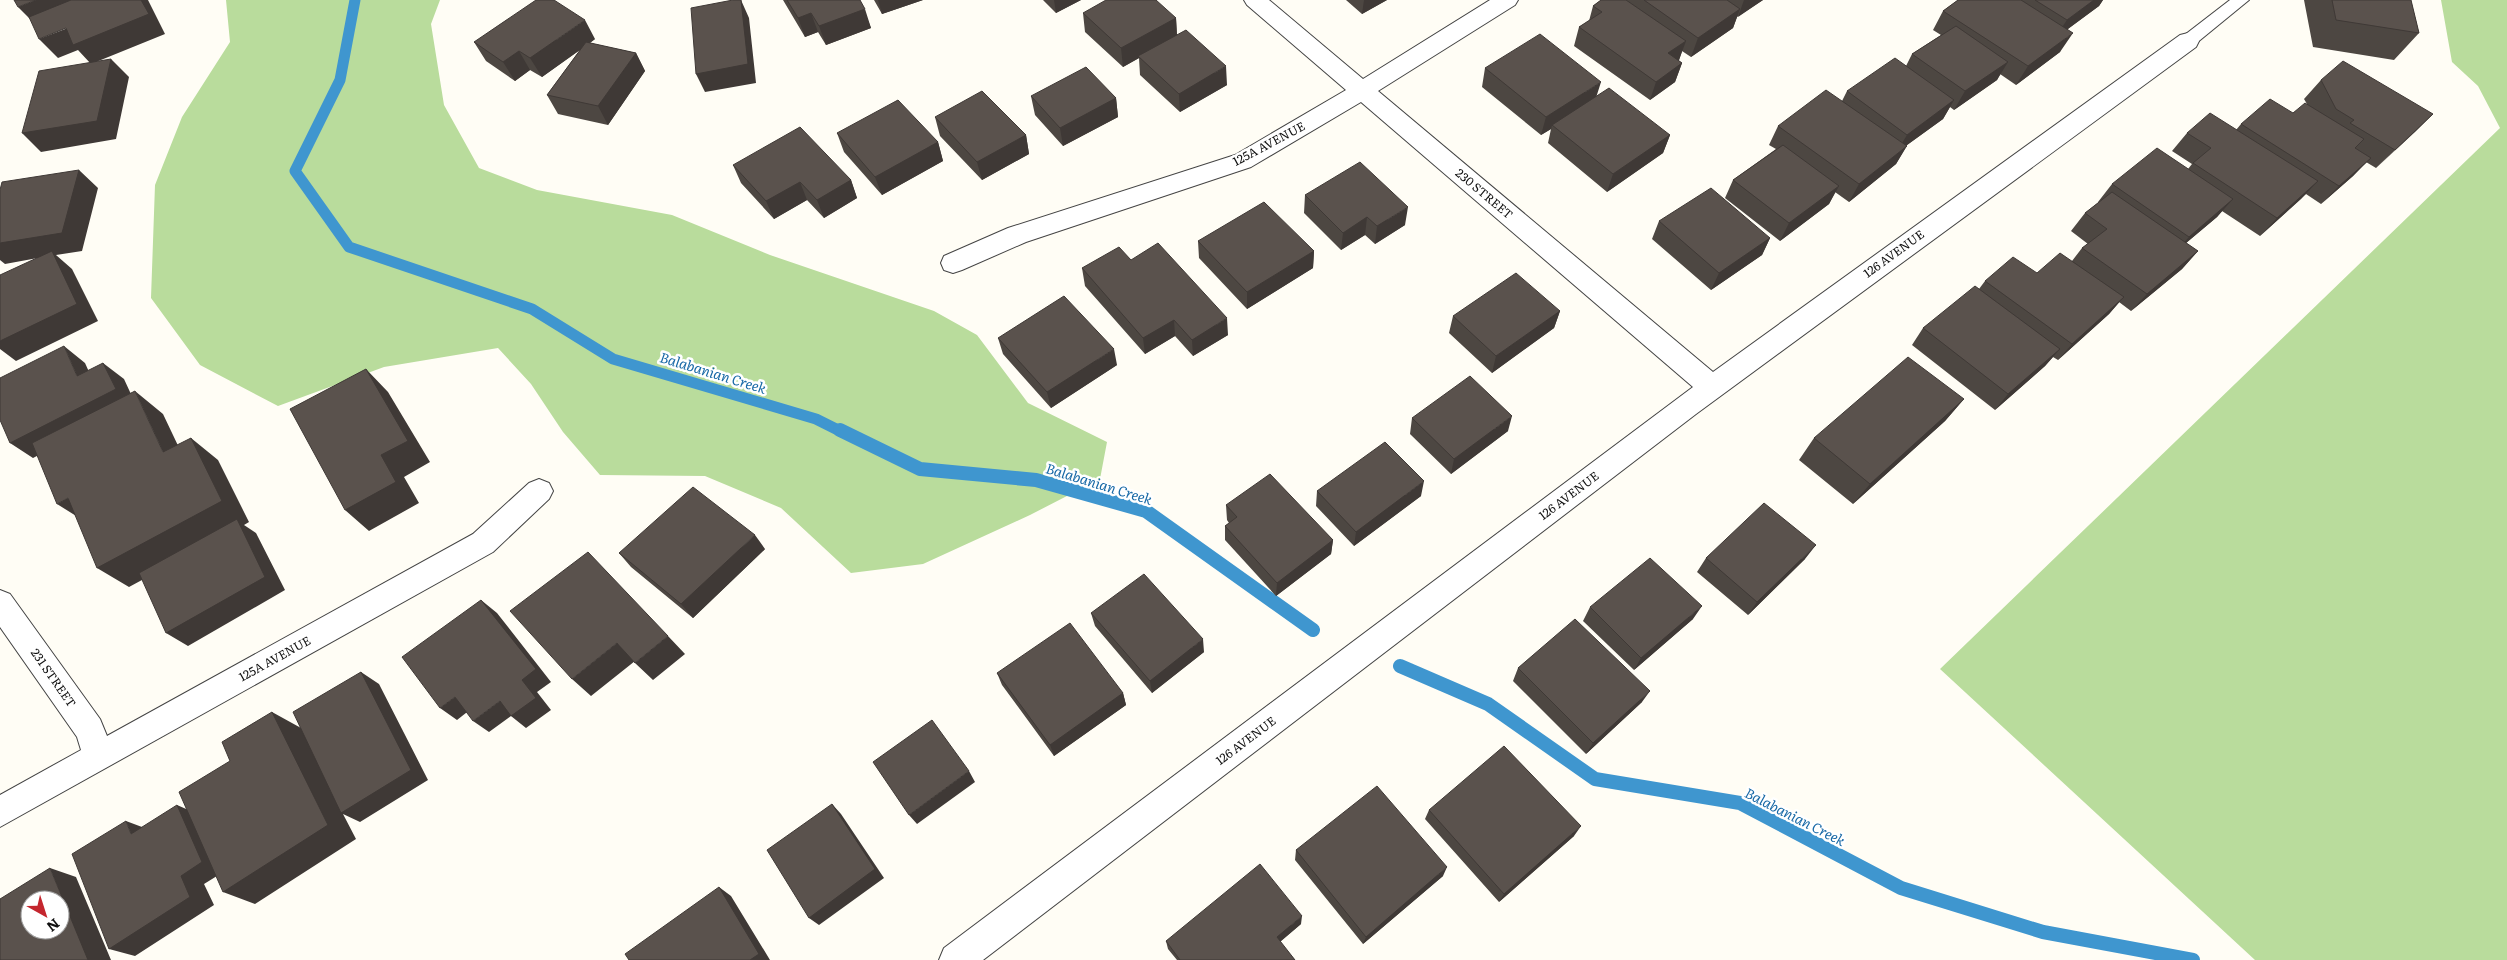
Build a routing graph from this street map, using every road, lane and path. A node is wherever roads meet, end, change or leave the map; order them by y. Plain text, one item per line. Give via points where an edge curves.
1 (1256, 0) edge
2 (1507, 0) edge
3 (2241, 0) edge
4 (2188, 42) joint
5 (1362, 91) junction
6 (953, 263) dead end
7 (1712, 387) junction
8 (539, 491) dead end
9 (0, 603) edge
10 (99, 758) junction
11 (0, 812) edge
12 (956, 960) edge

1 - 5 street, 230 STREET
2 - 5 street, 125A AVENUE
3 - 4 lane
4 - 7 street, 126 AVENUE
5 - 6 street, 125A AVENUE via 1243,161 1017,235
5 - 7 street, 230 STREET
7 - 12 street, 126 AVENUE
8 - 10 street, 125A AVENUE via 483,543
9 - 10 street, 231 STREET via 89,729
10 - 11 street, 125A AVENUE

